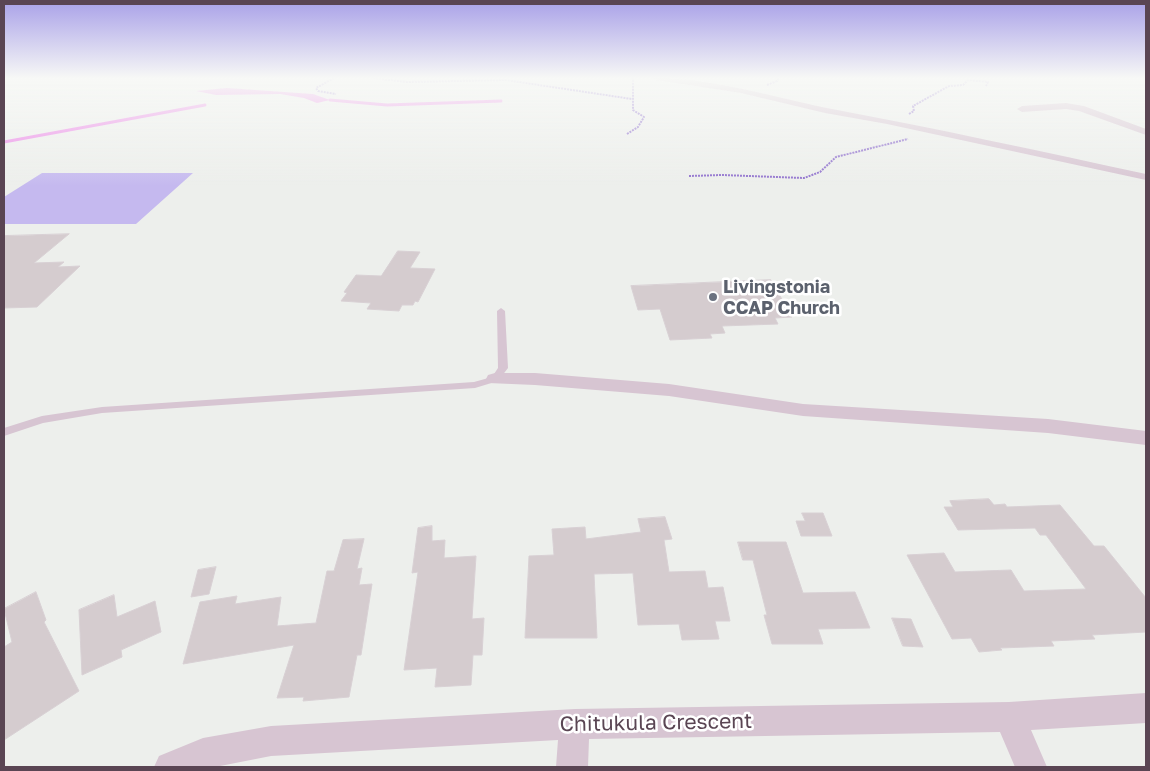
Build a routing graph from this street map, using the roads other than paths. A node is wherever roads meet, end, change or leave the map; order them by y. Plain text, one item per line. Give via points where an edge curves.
1 (846, 114) edge
2 (1097, 114) edge
3 (1146, 132) edge
4 (1146, 177) edge
5 (501, 311) dead end
6 (495, 379) junction
7 (4, 432) edge
8 (1146, 438) edge
9 (1146, 708) edge
10 (1009, 718) junction
11 (575, 724) junction
12 (170, 767) edge
13 (572, 767) edge
14 (1031, 767) edge

1 - 4 street
2 - 3 street
5 - 6 lane via 503,368
6 - 7 lane via 475,385 102,410 42,420
6 - 8 street via 669,390 803,410 1048,426
9 - 10 street, Chitukula Crescent
10 - 11 street, Chitukula Crescent
10 - 14 street
11 - 12 street, Chitukula Crescent via 271,740 203,754
11 - 13 street

